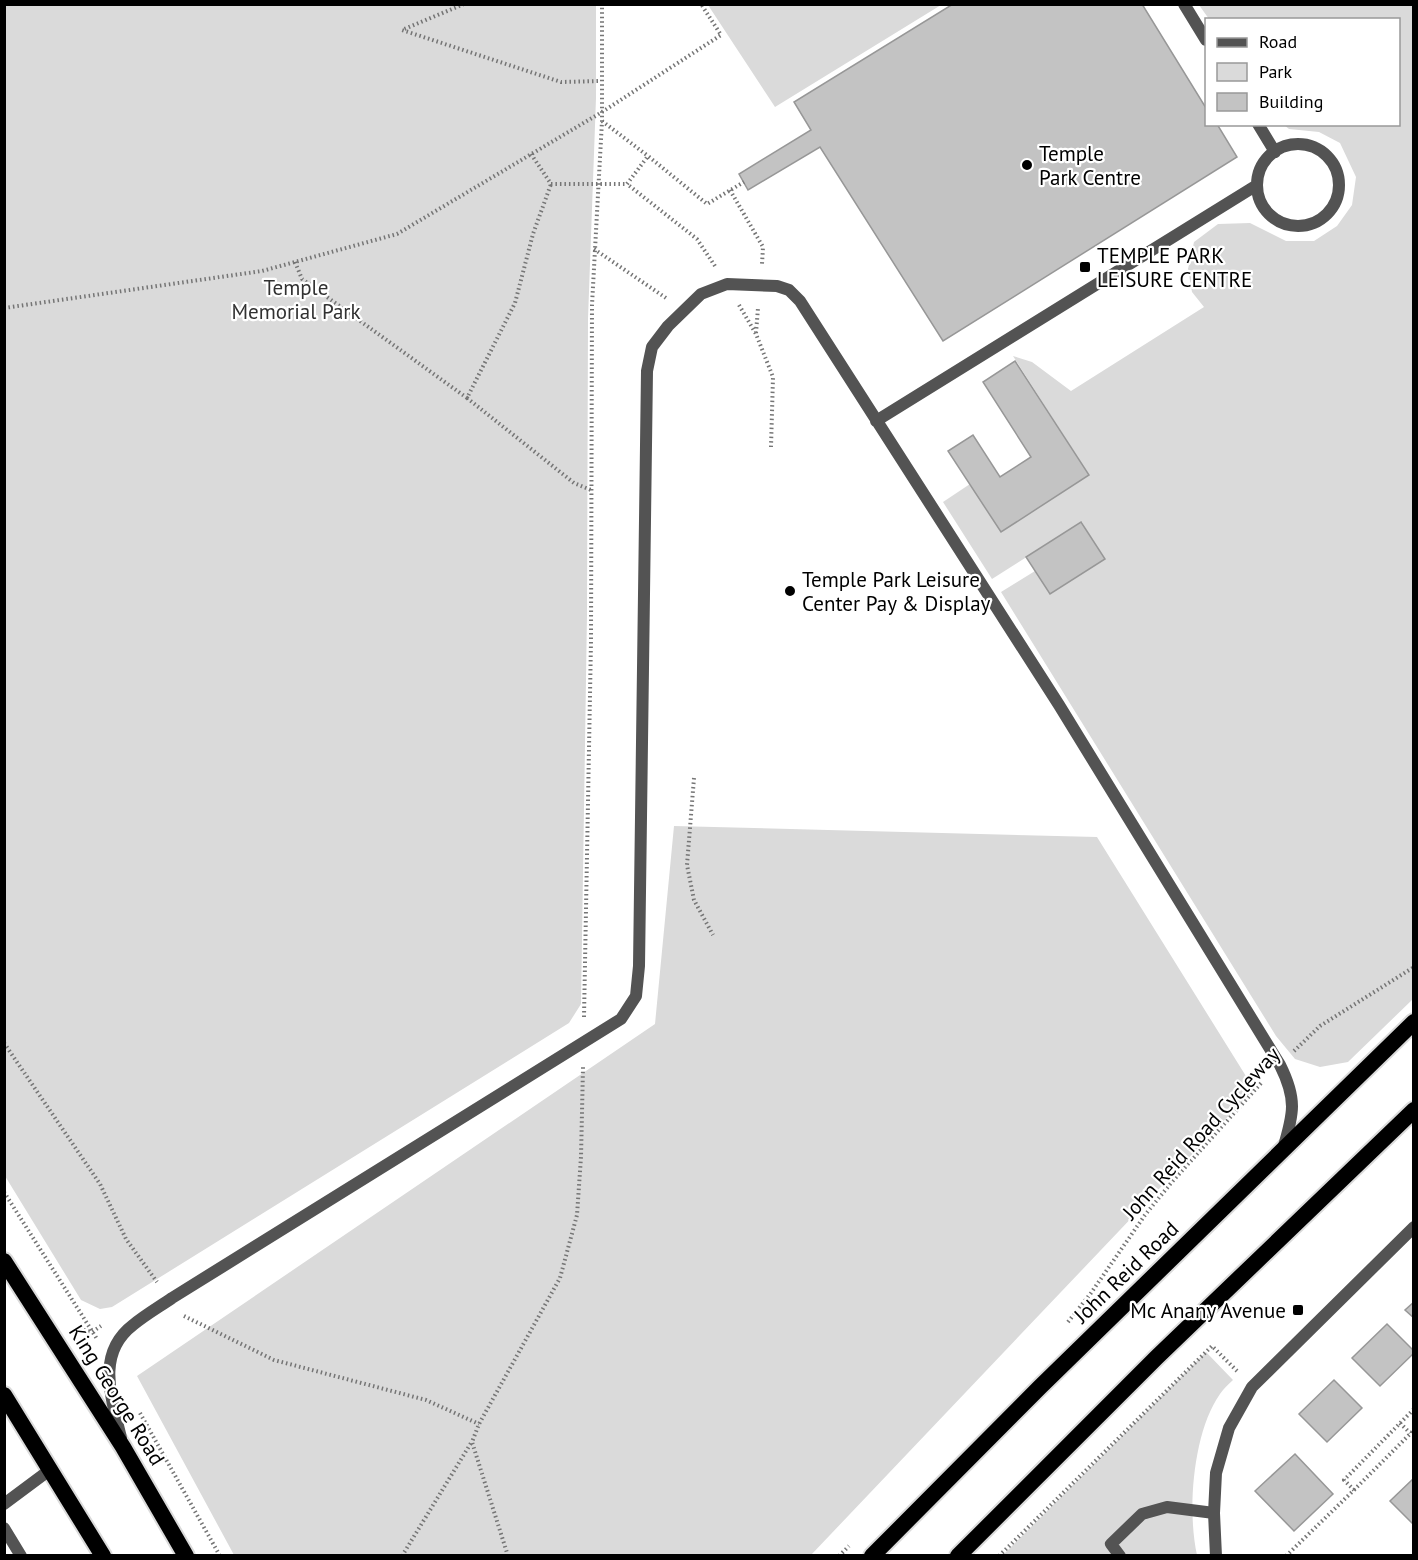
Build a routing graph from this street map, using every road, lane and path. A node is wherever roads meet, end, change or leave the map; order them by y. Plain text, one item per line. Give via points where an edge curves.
1 (464, 4) edge
2 (602, 4) edge
3 (701, 4) edge
4 (1184, 4) edge
5 (458, 6) edge
6 (1205, 38) edge
7 (601, 81) junction
8 (602, 112) junction
9 (602, 121) junction
10 (1259, 126) edge
11 (1275, 152) junction
12 (531, 154) junction
13 (648, 156) junction
14 (744, 182) dead end
15 (598, 183) junction
16 (551, 184) junction
17 (627, 184) junction
18 (1257, 185) junction
19 (730, 190) junction
20 (763, 247) dead end
21 (594, 249) junction
22 (295, 262) junction
23 (727, 284) junction
24 (4, 308) edge
25 (684, 310) junction
26 (467, 398) junction
27 (876, 421) junction
28 (771, 447) dead end
29 (591, 490) junction
30 (694, 778) dead end
31 (713, 935) dead end
32 (1413, 967) edge
33 (1413, 1022) edge
34 (584, 1041) junction
35 (4, 1043) edge
36 (1280, 1065) junction
37 (1413, 1110) edge
38 (1283, 1150) junction
39 (4, 1192) edge
40 (1413, 1227) edge
41 (4, 1261) edge
42 (172, 1298) junction
43 (1068, 1323) dead end
44 (110, 1361) junction
45 (1252, 1387) junction
46 (4, 1395) edge
47 (137, 1407) dead end
48 (1413, 1409) edge
49 (1400, 1423) junction
50 (479, 1424) junction
51 (1412, 1432) edge
52 (472, 1442) junction
53 (123, 1447) junction
54 (51, 1469) junction
55 (1354, 1490) junction
56 (4, 1504) edge
57 (1214, 1513) junction
58 (4, 1528) edge
59 (856, 1539) dead end
60 (21, 1556) edge
61 (103, 1556) edge
62 (186, 1556) edge
63 (220, 1556) edge
64 (402, 1556) edge
65 (508, 1556) edge
66 (840, 1556) edge
67 (872, 1556) edge
68 (958, 1556) edge
69 (999, 1556) edge
70 (1120, 1556) edge
71 (1216, 1556) edge
72 (1286, 1556) edge

1 - 5 path
2 - 7 path
3 - 8 path via 721,35
4 - 6 street
5 - 7 path via 402,30 561,82
7 - 8 path
8 - 9 path
8 - 12 path
9 - 13 path
9 - 15 path
10 - 11 street
11 - 18 street via 1265,159
11 - 18 street via 1304,144 1323,152 1336,170 1339,191 1330,211 1313,223 1292,226 1272,218 1259,201
12 - 16 path
12 - 22 path via 397,234
13 - 17 path
13 - 19 path via 707,204
14 - 19 path
15 - 16 path
15 - 17 path
15 - 21 path
16 - 26 path via 532,234 515,303
17 - 23 path via 697,239
18 - 27 street
19 - 20 path
21 - 25 path
21 - 29 path
22 - 24 path via 262,271
22 - 26 path via 302,279
23 - 25 street via 701,294
23 - 27 street via 789,290 800,301
23 - 28 path via 756,334 773,377
25 - 34 street via 652,348 647,371 636,996 621,1019
26 - 29 path via 574,483
27 - 36 street via 1059,705
29 - 34 path
30 - 31 path via 687,865 694,900
32 - 36 path, John Reid Road Cycleway via 1320,1026
33 - 38 highway, John Reid Road
34 - 42 street
34 - 50 path via 577,1215 560,1278
35 - 42 path via 100,1185 126,1239
36 - 38 street via 1292,1090 1293,1107
36 - 43 path, John Reid Road Cycleway via 1171,1183
37 - 68 highway
38 - 67 highway, John Reid Road
39 - 44 path
40 - 45 street
41 - 53 highway, King George Road
42 - 44 street via 120,1337
42 - 50 path via 184,1317 274,1360 426,1400
44 - 53 street via 110,1389
45 - 57 street via 1229,1428 1216,1473
45 - 69 path via 1212,1346
46 - 54 highway
47 - 63 path
48 - 49 path
49 - 51 path
49 - 55 path via 1344,1480
50 - 52 path
51 - 55 path
52 - 64 path
52 - 65 path
53 - 62 highway, King George Road
54 - 56 street
54 - 61 highway
55 - 72 path
57 - 70 street via 1167,1507 1142,1514 1111,1544
57 - 71 street
58 - 60 street
59 - 66 path

